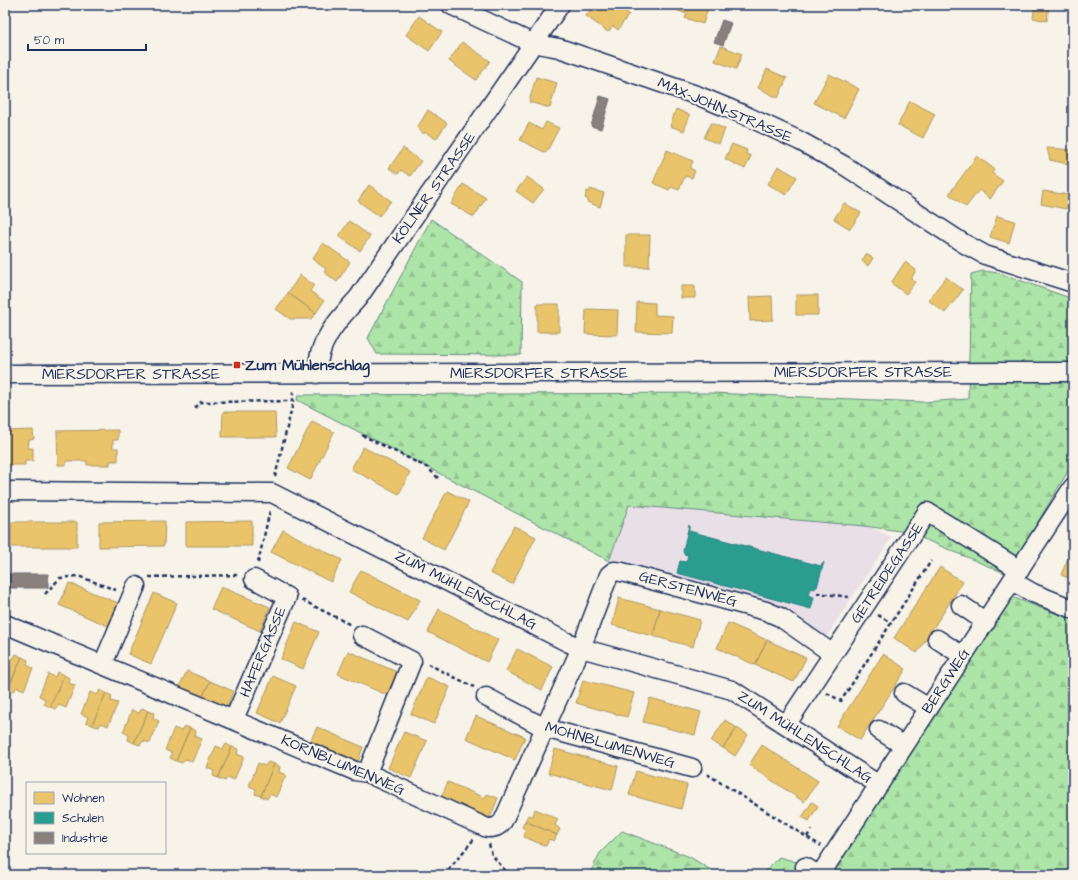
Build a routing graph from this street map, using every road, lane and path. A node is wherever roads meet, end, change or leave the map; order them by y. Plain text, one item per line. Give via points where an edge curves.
1 (451, 5) edge
2 (560, 5) edge
3 (532, 43) junction
4 (1073, 283) edge
5 (1073, 372) edge
6 (293, 373) junction
7 (5, 374) edge
8 (317, 374) junction
9 (293, 401) junction
10 (195, 408) dead end
11 (362, 435) dead end
12 (438, 478) dead end
13 (1073, 487) edge
14 (5, 492) edge
15 (272, 493) junction
16 (931, 561) dead end
17 (1016, 575) junction
18 (254, 579) junction
19 (134, 590) junction
20 (853, 591) dead end
21 (817, 593) dead end
22 (45, 594) dead end
23 (287, 597) junction
24 (961, 605) dead end
25 (1073, 609) edge
26 (986, 622) junction
27 (5, 624) edge
28 (362, 635) joint
29 (938, 639) dead end
30 (581, 648) junction
31 (833, 654) junction
32 (963, 656) junction
33 (412, 661) junction
34 (103, 664) junction
35 (813, 684) junction
36 (904, 693) dead end
37 (486, 697) joint
38 (928, 708) junction
39 (234, 719) junction
40 (786, 725) junction
41 (545, 728) junction
42 (879, 730) dead end
43 (904, 746) junction
44 (692, 768) joint
45 (367, 773) junction
46 (879, 785) junction
47 (489, 827) junction
48 (811, 830) dead end
49 (806, 837) junction
50 (825, 849) dead end
51 (814, 872) edge
52 (444, 875) edge
53 (509, 875) edge

1 - 3 street, MAX-JOHN-STRASSE
2 - 3 street, KÖLNER STRASSE
3 - 4 street, MAX-JOHN-STRASSE via 558,48 630,72 752,118 845,166 985,255
3 - 8 street, KÖLNER STRASSE via 358,298 329,332 319,354
5 - 8 street, MIERSDORFER STRASSE
6 - 7 street, MIERSDORFER STRASSE
6 - 8 street, MIERSDORFER STRASSE
6 - 9 path
9 - 10 path via 201,402
9 - 15 path
11 - 12 path via 428,468
13 - 17 street, BERGWEG
14 - 15 street, ZUM MÜHLENSCHLAG
15 - 18 path
15 - 30 street, ZUM MÜHLENSCHLAG
16 - 35 path via 841,701
17 - 25 street via 1033,593
17 - 26 street, BERGWEG
17 - 31 street, GETREIDEGASSE via 927,512
18 - 19 path via 245,575 150,577 140,580
18 - 23 street, HAFERGASSE
19 - 22 path via 78,576 60,578
19 - 34 street
20 - 21 path via 849,596
23 - 28 path via 294,596 360,629
23 - 39 street, HAFERGASSE
24 - 26 street
26 - 32 street, BERGWEG
27 - 34 street, KORNBLUMENWEG
28 - 33 street
29 - 32 street
30 - 31 street, GERSTENWEG via 609,575 614,571 766,611 780,617
30 - 40 street, ZUM MÜHLENSCHLAG via 732,690
30 - 41 street
31 - 35 street, GETREIDEGASSE
32 - 38 street, BERGWEG
33 - 37 path via 419,660 481,690
33 - 45 street
34 - 39 street, KORNBLUMENWEG
35 - 40 street, GETREIDEGASSE
36 - 38 street
37 - 41 street, MOHNBLUMENWEG
38 - 43 street, BERGWEG
39 - 45 street, KORNBLUMENWEG via 355,771
40 - 46 street, ZUM MÜHLENSCHLAG
41 - 44 street, MOHNBLUMENWEG
41 - 47 street via 503,821 499,826
42 - 43 street
43 - 46 street, BERGWEG
44 - 49 path via 712,776
45 - 47 street, KORNBLUMENWEG
46 - 51 street, BERGWEG
47 - 52 path
47 - 53 path via 492,855
48 - 49 path
49 - 50 path

